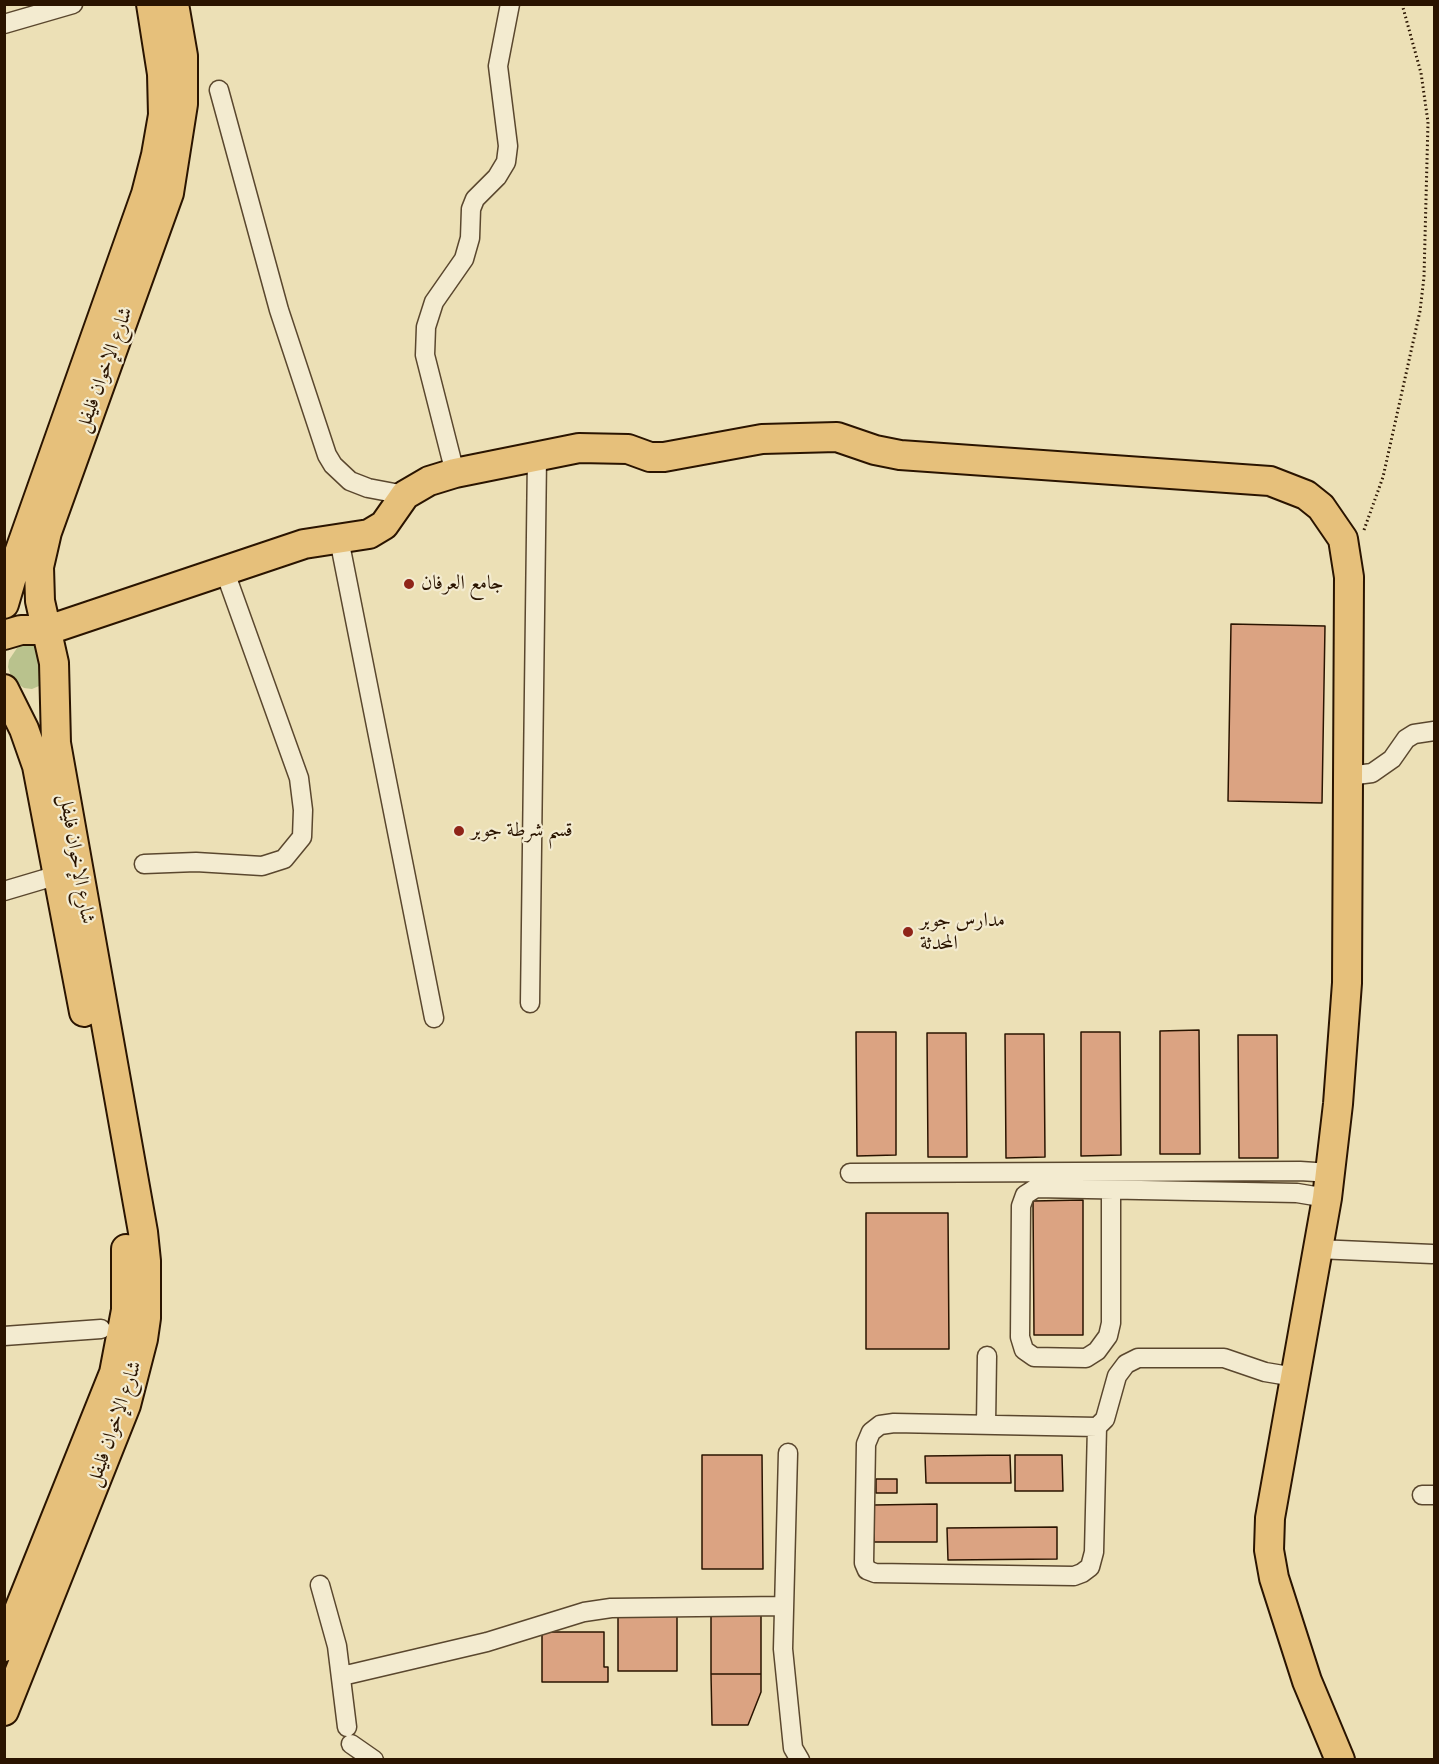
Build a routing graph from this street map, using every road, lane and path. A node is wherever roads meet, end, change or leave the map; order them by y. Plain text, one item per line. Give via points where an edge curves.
1 (73, 4) edge
2 (150, 4) edge
3 (174, 4) edge
4 (510, 4) edge
5 (1402, 4) edge
6 (4, 24) edge
7 (219, 90) dead end
8 (1434, 191) edge
9 (1428, 192) junction
10 (537, 457) junction
11 (455, 473) junction
12 (405, 495) junction
13 (339, 539) junction
14 (1348, 558) junction
15 (225, 572) junction
16 (4, 604) edge
17 (48, 630) junction
18 (4, 635) edge
19 (6, 693) edge
20 (54, 696) junction
21 (1434, 731) edge
22 (1348, 776) junction
23 (144, 864) dead end
24 (58, 875) junction
25 (4, 891) edge
26 (92, 1002) junction
27 (530, 1003) dead end
28 (434, 1018) dead end
29 (850, 1173) dead end
30 (1329, 1185) junction
31 (1111, 1192) junction
32 (1317, 1249) junction
33 (1432, 1254) dead end
34 (101, 1329) dead end
35 (4, 1336) edge
36 (987, 1356) dead end
37 (124, 1376) junction
38 (1295, 1377) junction
39 (986, 1425) junction
40 (1097, 1427) junction
41 (788, 1453) dead end
42 (320, 1585) dead end
43 (783, 1606) junction
44 (4, 1647) edge
45 (342, 1677) junction
46 (4, 1711) edge
47 (791, 1756) edge
48 (374, 1760) edge
49 (1340, 1760) edge

1 - 6 street
2 - 16 main road, شارع الإخوان فليفل via 162,74 163,115 156,155 146,194
3 - 17 main road, شارع الإخوان فليفل via 183,56 183,104 175,164 169,193 42,549 39,584
4 - 11 street via 498,66 508,146 506,162 475,199 464,259 434,302 426,327 425,355
5 - 9 path via 1426,99
7 - 12 street via 279,310 327,455 350,481 368,489
8 - 9 path
9 - 14 path via 1424,277 1410,355 1377,498
10 - 11 main road
10 - 14 main road via 592,448 628,449 664,457 762,439 824,436 900,455 1270,481 1306,495 1321,507 1343,539
10 - 27 street
11 - 12 main road via 429,481
12 - 13 main road via 377,531
13 - 15 main road via 304,544
13 - 28 street
14 - 22 main road
15 - 17 main road
15 - 23 street via 299,778 302,837 284,859 262,866
17 - 18 main road via 21,630
17 - 20 main road, شارع الإخوان فليفل
19 - 20 main road via 31,702
19 - 24 main road, شارع الإخوان فليفل via 37,766
20 - 26 main road, شارع الإخوان فليفل via 56,743
21 - 22 street via 1406,739 1392,759 1372,773
22 - 30 main road via 1346,993
24 - 25 street
24 - 26 main road, شارع الإخوان فليفل
26 - 37 main road, شارع الإخوان فليفل via 146,1262 146,1318
29 - 30 street via 1288,1171
30 - 31 street via 1297,1193
30 - 32 main road
31 - 31 street via 1097,1188 1036,1188 1025,1195 1021,1206 1020,1337 1023,1350 1034,1357 1086,1358 1108,1336
32 - 33 street
32 - 38 main road
34 - 35 street
36 - 39 street
37 - 44 main road, شارع الإخوان فليفل
37 - 46 main road, شارع الإخوان فليفل via 126,1405
38 - 40 street via 1224,1358 1138,1358 1126,1364 1117,1376 1105,1419
38 - 49 main road via 1270,1518 1269,1550 1307,1681
39 - 40 street
39 - 40 street via 894,1423 880,1425 871,1432 866,1444 867,1570 1074,1576 1082,1573 1090,1567 1094,1552
41 - 43 street
42 - 45 street
43 - 45 street via 611,1608 584,1612 487,1642
43 - 47 street
45 - 48 street via 349,1735

